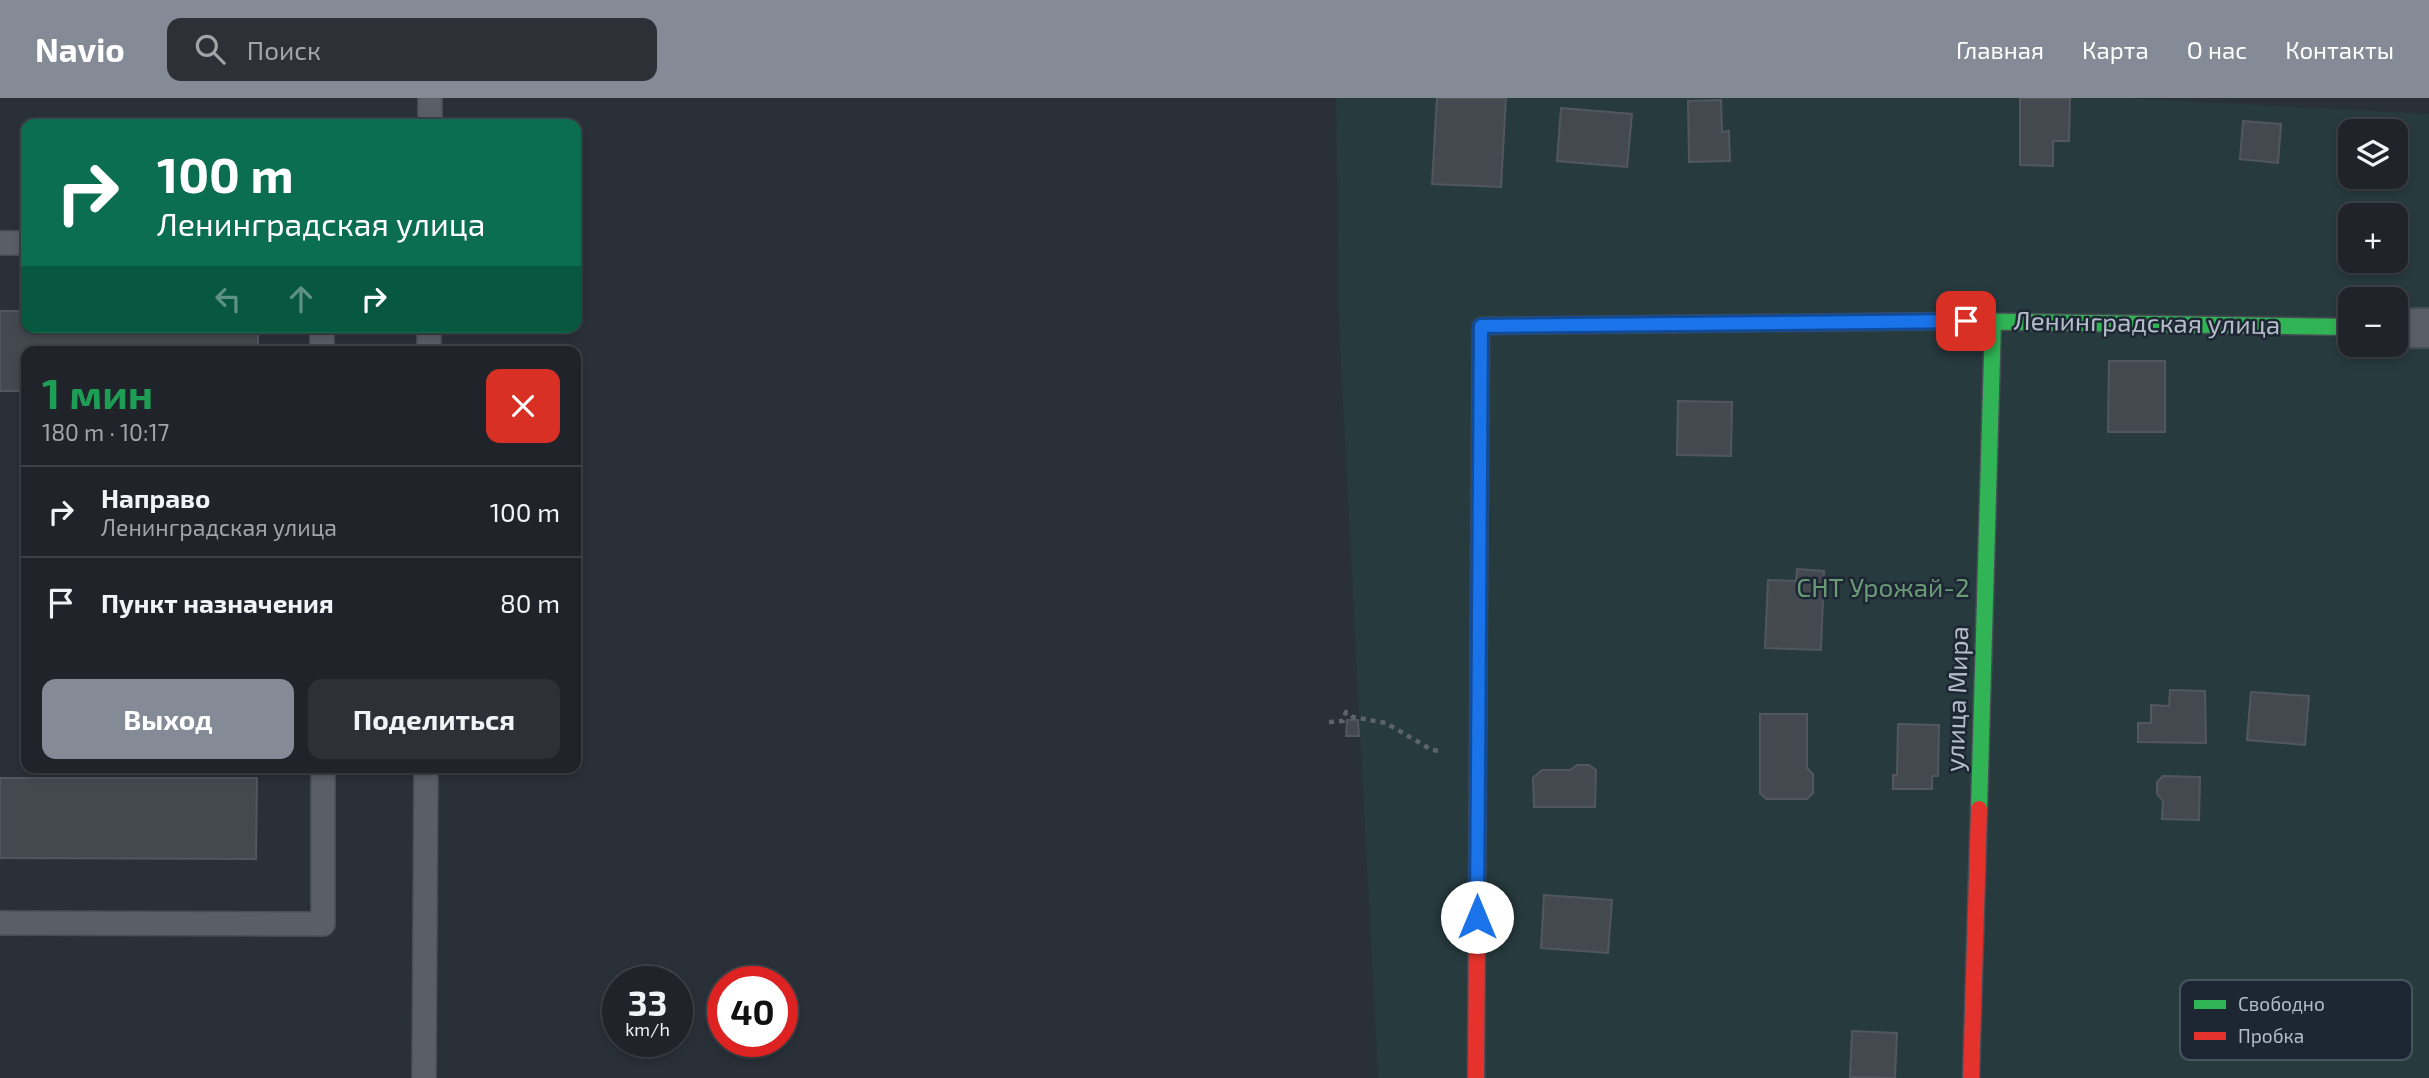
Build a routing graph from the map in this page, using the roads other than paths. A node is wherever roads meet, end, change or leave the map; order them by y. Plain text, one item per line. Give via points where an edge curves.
1 (430, 98) edge
2 (430, 119) edge
3 (0, 243) edge
4 (21, 243) edge
5 (1993, 321) junction
6 (2338, 327) edge
7 (2408, 328) edge
8 (2429, 328) edge
9 (323, 773) edge
10 (426, 773) edge
11 (0, 923) edge
12 (424, 1078) edge
13 (1476, 1078) edge
14 (1971, 1078) edge

1 - 2 lane
3 - 4 lane
5 - 6 street, Ленинградская улица
5 - 13 street, Ленинградская улица via 1481,326
5 - 14 street, улица Мира
7 - 8 street
9 - 11 lane via 323,923
10 - 12 lane

